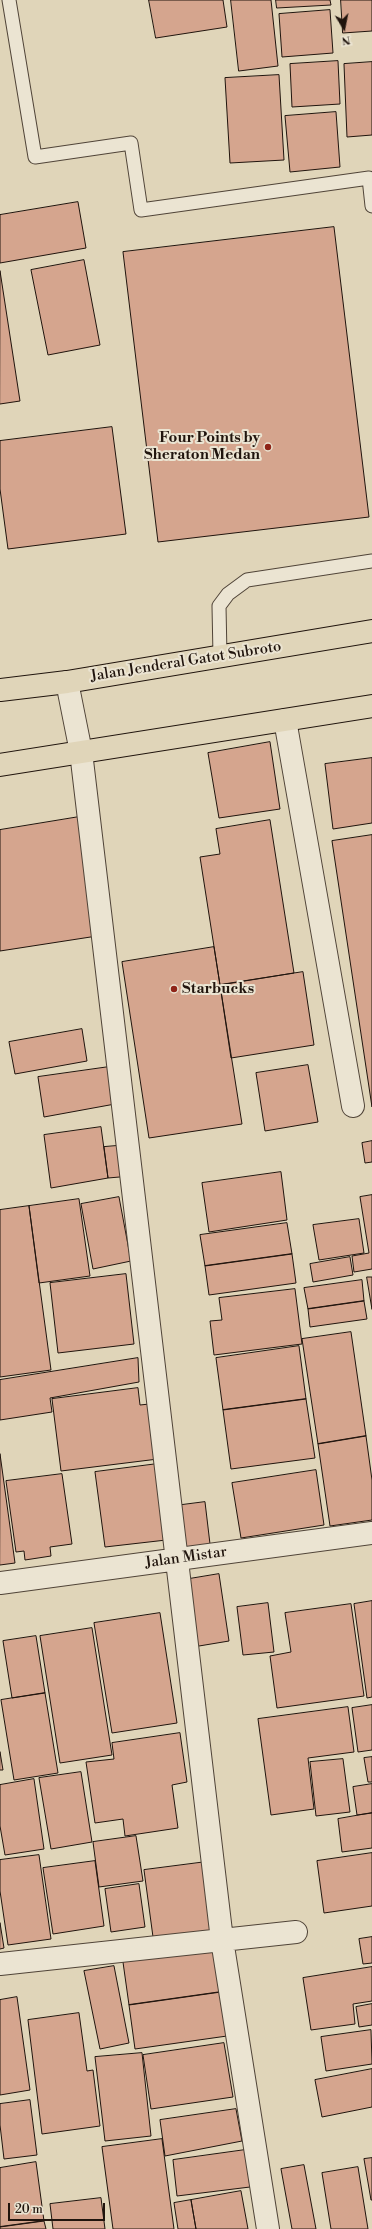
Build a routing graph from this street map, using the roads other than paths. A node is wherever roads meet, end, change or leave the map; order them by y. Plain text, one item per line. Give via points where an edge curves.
1 (9, 0) edge
2 (372, 206) edge
3 (372, 561) edge
4 (372, 631) edge
5 (220, 656) junction
6 (67, 682) junction
7 (0, 690) edge
8 (372, 706) edge
9 (285, 720) junction
10 (81, 752) junction
11 (0, 765) edge
12 (353, 1106) dead end
13 (372, 1533) edge
14 (178, 1560) junction
15 (0, 1583) edge
16 (296, 1932) dead end
17 (222, 1940) junction
18 (0, 1964) edge
19 (268, 2229) edge

1 - 2 lane via 35,157 130,143 141,210 369,178
3 - 5 lane via 247,580 228,594 219,606
4 - 5 main road, Jalan Jenderal Gatot Subroto
5 - 6 main road, Jalan Jenderal Gatot Subroto
6 - 7 main road, Jalan Jenderal Gatot Subroto
6 - 10 street
8 - 9 main road
9 - 10 main road
9 - 12 street
10 - 11 main road
10 - 14 street
13 - 14 street, Jalan Mistar
14 - 15 street, Jalan Mistar
14 - 17 street
16 - 17 street
17 - 18 street
17 - 19 street

